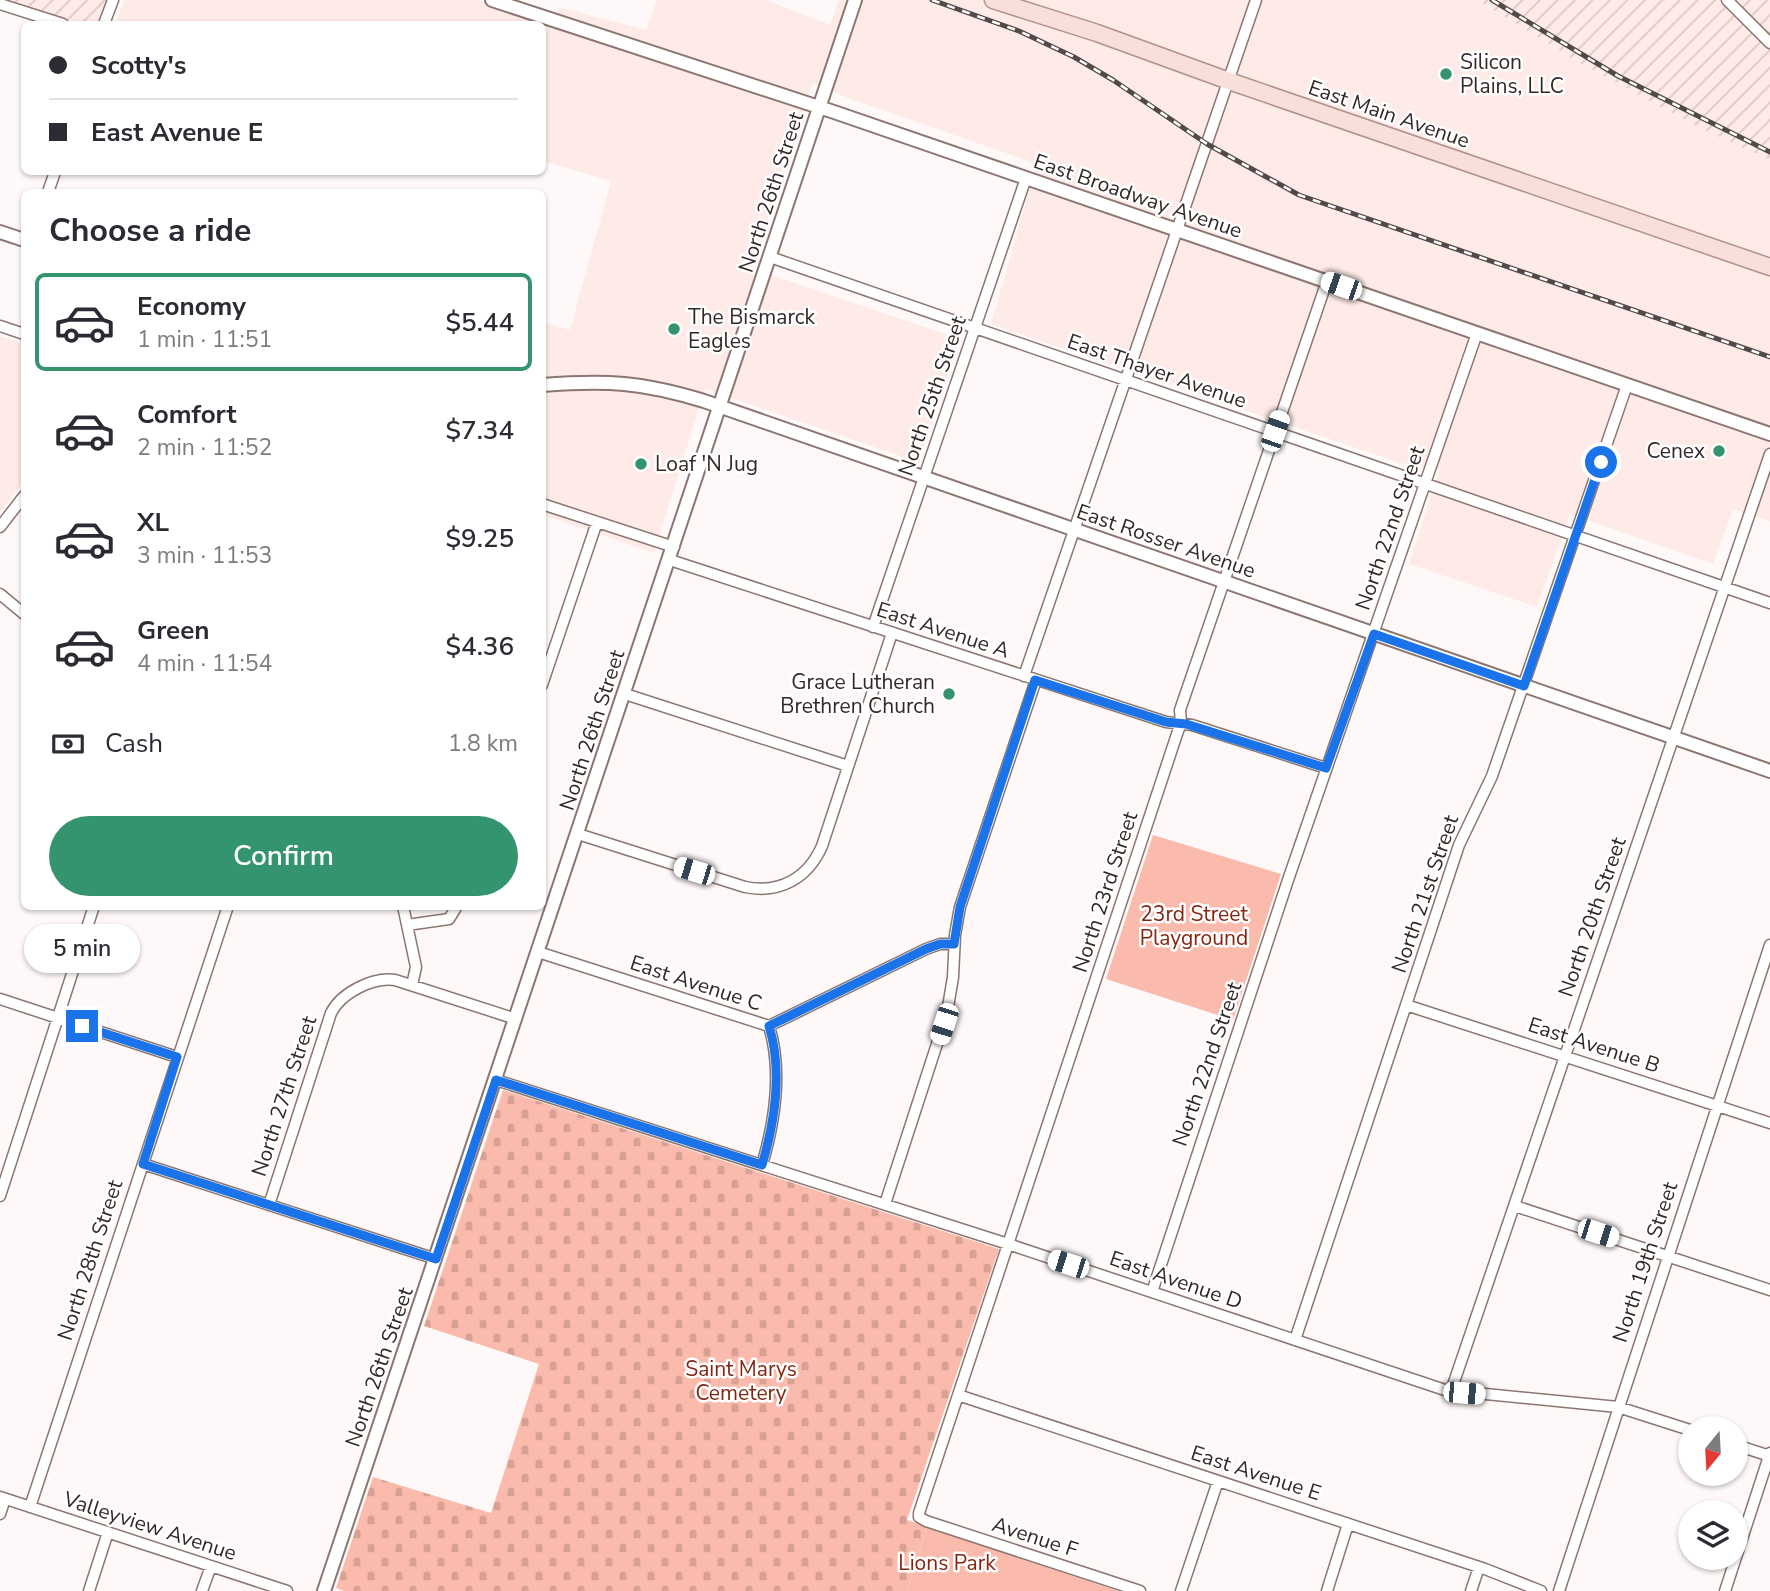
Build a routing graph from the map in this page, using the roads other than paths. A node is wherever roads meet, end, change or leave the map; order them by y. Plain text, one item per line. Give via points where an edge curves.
1 (113, 0) edge
2 (492, 0) edge
3 (855, 0) edge
4 (993, 0) edge
5 (1256, 0) edge
6 (1727, 0) edge
7 (0, 4) edge
8 (54, 21) edge
9 (105, 21) edge
10 (1770, 43) edge
11 (1228, 81) junction
12 (820, 107) junction
13 (1026, 178) junction
14 (1177, 230) junction
15 (0, 232) edge
16 (21, 239) edge
17 (770, 257) junction
18 (1770, 267) edge
19 (1327, 281) junction
20 (0, 326) edge
21 (975, 329) junction
22 (21, 333) edge
23 (1477, 333) junction
24 (1125, 380) junction
25 (546, 385) edge
26 (1627, 385) junction
27 (720, 407) junction
28 (1275, 431) junction
29 (1770, 434) edge
30 (1770, 454) edge
31 (924, 478) junction
32 (1425, 484) junction
33 (21, 500) edge
34 (546, 505) edge
35 (597, 522) junction
36 (0, 527) edge
37 (1074, 530) junction
38 (1575, 536) junction
39 (674, 547) junction
40 (670, 560) junction
41 (1224, 582) junction
42 (1724, 587) junction
43 (0, 594) edge
44 (1770, 603) edge
45 (21, 612) edge
46 (873, 627) junction
47 (892, 633) junction
48 (1374, 634) junction
49 (546, 673) edge
50 (1024, 676) junction
51 (1035, 680) junction
52 (1524, 686) junction
53 (625, 694) junction
54 (1181, 723) junction
55 (1674, 737) junction
56 (848, 766) junction
57 (1326, 768) junction
58 (1770, 771) edge
59 (578, 834) junction
60 (93, 910) edge
61 (227, 910) edge
62 (404, 910) edge
63 (455, 910) edge
64 (407, 925) junction
65 (954, 944) junction
66 (1770, 945) edge
67 (538, 952) junction
68 (412, 985) junction
69 (0, 999) edge
70 (1406, 1005) junction
71 (58, 1018) junction
72 (516, 1019) junction
73 (769, 1026) junction
74 (1565, 1056) junction
75 (177, 1057) junction
76 (496, 1080) junction
77 (1716, 1105) junction
78 (1770, 1123) edge
79 (143, 1164) junction
80 (762, 1165) junction
81 (0, 1196) edge
82 (885, 1204) junction
83 (269, 1205) junction
84 (1515, 1206) junction
85 (1008, 1244) junction
86 (1668, 1256) junction
87 (436, 1259) junction
88 (1770, 1290) edge
89 (1152, 1292) junction
90 (1295, 1340) junction
91 (1451, 1391) junction
92 (958, 1395) junction
93 (1618, 1407) junction
94 (1678, 1426) edge
95 (1748, 1449) edge
96 (1770, 1455) edge
97 (1218, 1481) junction
98 (2, 1498) edge
99 (30, 1507) junction
100 (0, 1514) edge
101 (919, 1517) joint
102 (1348, 1524) junction
103 (108, 1532) junction
104 (211, 1566) junction
105 (1479, 1567) junction
106 (89, 1591) edge
107 (202, 1591) edge
108 (287, 1591) edge
109 (324, 1591) edge
110 (1140, 1591) edge
111 (1181, 1591) edge
112 (1327, 1591) edge
113 (1471, 1591) edge
114 (1541, 1591) edge
115 (1559, 1591) edge
116 (1725, 1591) edge

1 - 9 street
2 - 12 street, East Broadway Avenue
3 - 12 street, North 26th Street
4 - 11 main road, East Main Avenue
5 - 11 street
6 - 10 street
7 - 8 street
11 - 14 street
11 - 18 main road, East Main Avenue
12 - 13 street, East Broadway Avenue
12 - 17 street, North 26th Street
13 - 14 street, East Broadway Avenue
13 - 21 street, North 25th Street
14 - 19 street, East Broadway Avenue
14 - 24 street
15 - 16 street
17 - 21 street, East Thayer Avenue
17 - 27 street, North 26th Street
19 - 23 street, East Broadway Avenue
19 - 28 street, North 23rd Street
20 - 22 street
21 - 24 street, East Thayer Avenue
21 - 31 street, North 25th Street
23 - 26 street, East Broadway Avenue
23 - 32 street, North 22nd Street
24 - 28 street, East Thayer Avenue
24 - 37 street
25 - 27 street, East Rosser Avenue via 639,384
26 - 29 street, East Broadway Avenue
26 - 38 street, North 21st Street
27 - 31 street, East Rosser Avenue
27 - 39 street, North 26th Street
28 - 32 street, East Thayer Avenue
28 - 41 street, North 23rd Street
30 - 42 street, North 20th Street
31 - 37 street, East Rosser Avenue
31 - 46 street, North 25th Street
32 - 38 street, East Thayer Avenue
32 - 48 street, North 22nd Street
33 - 36 street
34 - 35 street
35 - 39 street
35 - 49 street
37 - 41 street, East Rosser Avenue
37 - 50 street
38 - 42 street, East Thayer Avenue
38 - 52 street, North 21st Street
39 - 40 street, North 26th Street
40 - 46 street, East Avenue A
40 - 53 street, North 26th Street
41 - 48 street, East Rosser Avenue
41 - 54 street, North 23rd Street via 1180,710
42 - 44 street, East Thayer Avenue
42 - 55 street, North 20th Street
43 - 45 street
46 - 47 street, East Avenue A
47 - 50 street, East Avenue A
47 - 56 street
48 - 52 street, East Rosser Avenue
48 - 57 street, North 22nd Street
50 - 51 street, East Avenue A
51 - 54 street, East Avenue A
51 - 65 street via 960,907
52 - 55 street, East Rosser Avenue
52 - 70 street, North 21st Street via 1492,776 1459,845
53 - 56 street
53 - 59 street, North 26th Street
54 - 57 street, East Avenue A
54 - 85 street, North 23rd Street
55 - 58 street, East Rosser Avenue
55 - 74 street, North 20th Street
56 - 59 street via 813,863 798,879 779,887 746,887
57 - 89 street, North 22nd Street
59 - 67 street, North 26th Street
60 - 71 street
61 - 75 street, North 28th Street
62 - 64 street
63 - 64 street via 449,919
64 - 68 street via 416,967
65 - 73 street, East Avenue C via 926,949
65 - 82 street via 947,1013
66 - 77 street, North 19th Street
67 - 72 street, North 26th Street
67 - 73 street, East Avenue C
68 - 72 street
68 - 83 street, North 27th Street via 379,980 339,1000
69 - 71 street
70 - 74 street, East Avenue B
70 - 90 street, North 21st Street
71 - 75 street
71 - 81 street
72 - 76 street, North 26th Street
73 - 80 street via 774,1044 775,1101
74 - 77 street, East Avenue B
74 - 84 street, North 20th Street
75 - 79 street, North 28th Street
76 - 80 street, East Avenue D
76 - 87 street, North 26th Street
77 - 78 street, East Avenue B
77 - 86 street, North 19th Street
79 - 83 street
79 - 99 street, North 28th Street
80 - 82 street, East Avenue D
82 - 85 street, East Avenue D
83 - 87 street
84 - 86 street
84 - 91 street, North 20th Street
85 - 89 street, East Avenue D
85 - 92 street, North 23rd Street
86 - 88 street
86 - 93 street, North 19th Street
87 - 109 street, North 26th Street
89 - 90 street, East Avenue D
90 - 91 street, East Avenue D
91 - 93 street, East Avenue D
92 - 97 street, East Avenue E
92 - 101 street, North 23rd Street
93 - 94 street, East Avenue D
93 - 115 street, North 19th Street
95 - 96 street
96 - 116 street
97 - 102 street, East Avenue E
97 - 111 street
98 - 99 street, Valleyview Avenue
98 - 100 street
99 - 103 street, Valleyview Avenue
101 - 110 street, Avenue F
102 - 105 street, East Avenue E
102 - 112 street
103 - 104 street, Valleyview Avenue
103 - 106 street
104 - 107 street
104 - 108 street, Valleyview Avenue
105 - 113 street
105 - 114 street, East Avenue E

